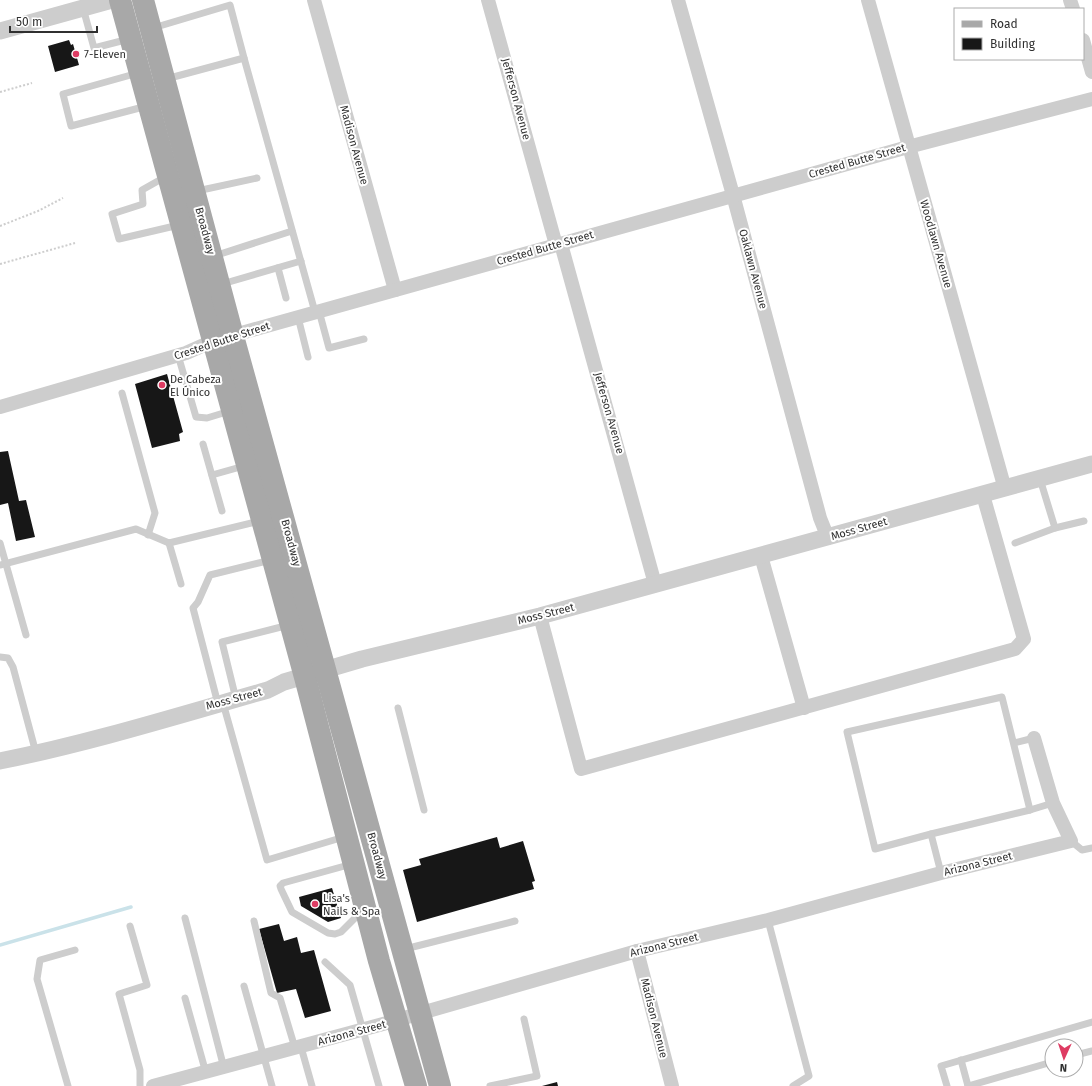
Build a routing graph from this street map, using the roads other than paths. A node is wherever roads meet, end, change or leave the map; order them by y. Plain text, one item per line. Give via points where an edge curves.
1 (112, 0) edge
2 (120, 0) edge
3 (143, 0) edge
4 (314, 0) edge
5 (488, 0) edge
6 (678, 0) edge
7 (868, 0) edge
8 (229, 3) edge
9 (83, 8) junction
10 (151, 28) junction
11 (0, 31) edge
12 (130, 39) junction
13 (1087, 45) edge
14 (244, 58) junction
15 (140, 72) junction
16 (1092, 72) edge
17 (164, 79) junction
18 (1092, 99) edge
19 (149, 106) junction
20 (908, 146) junction
21 (168, 176) junction
22 (257, 178) dead end
23 (195, 192) junction
24 (734, 195) junction
25 (181, 224) junction
26 (292, 231) junction
27 (559, 244) junction
28 (212, 256) junction
29 (301, 261) junction
30 (278, 268) junction
31 (220, 285) junction
32 (395, 290) junction
33 (286, 298) dead end
34 (317, 312) junction
35 (298, 317) junction
36 (223, 338) junction
37 (364, 339) dead end
38 (178, 355) junction
39 (308, 358) dead end
40 (122, 393) dead end
41 (0, 407) edge
42 (232, 410) junction
43 (203, 444) dead end
44 (247, 465) junction
45 (1092, 466) edge
46 (212, 475) junction
47 (1040, 479) junction
48 (1004, 489) junction
49 (982, 495) junction
50 (222, 511) dead end
51 (262, 521) junction
52 (1084, 521) dead end
53 (1055, 528) junction
54 (148, 535) junction
55 (828, 538) junction
56 (169, 543) junction
57 (1015, 543) dead end
58 (0, 544) edge
59 (761, 556) junction
60 (273, 560) junction
61 (3, 564) edge
62 (181, 584) dead end
63 (655, 584) junction
64 (540, 616) junction
65 (290, 625) junction
66 (26, 635) dead end
67 (0, 657) edge
68 (326, 670) junction
69 (305, 677) junction
70 (226, 702) junction
71 (398, 708) dead end
72 (804, 708) junction
73 (1034, 738) joint
74 (1014, 743) junction
75 (36, 754) junction
76 (0, 760) edge
77 (1053, 803) junction
78 (424, 810) dead end
79 (1030, 810) junction
80 (931, 834) junction
81 (347, 836) junction
82 (1071, 841) junction
83 (1092, 848) edge
84 (354, 863) junction
85 (941, 873) junction
86 (365, 908) junction
87 (185, 918) dead end
88 (768, 920) junction
89 (254, 921) dead end
90 (515, 921) dead end
91 (130, 926) dead end
92 (402, 949) junction
93 (75, 950) dead end
94 (637, 950) junction
95 (325, 962) dead end
96 (244, 986) dead end
97 (185, 998) dead end
98 (420, 1014) junction
99 (524, 1019) dead end
100 (397, 1020) junction
101 (1092, 1022) edge
102 (364, 1030) junction
103 (298, 1048) junction
104 (264, 1057) junction
105 (961, 1060) junction
106 (1044, 1064) edge
107 (224, 1068) junction
108 (206, 1073) junction
109 (523, 1083) edge
110 (68, 1086) edge
111 (140, 1086) edge
112 (153, 1086) edge
113 (272, 1086) edge
114 (312, 1086) edge
115 (379, 1086) edge
116 (416, 1086) edge
117 (440, 1086) edge
118 (490, 1086) edge
119 (672, 1086) edge
120 (793, 1086) edge
121 (947, 1086) edge
122 (968, 1086) edge

1 - 9 street
2 - 12 main road, Broadway
3 - 10 main road, Broadway
4 - 32 street, Madison Avenue
5 - 27 street, Jefferson Avenue
6 - 24 street, Oaklawn Avenue
7 - 20 street, Woodlawn Avenue
8 - 10 lane
8 - 14 lane
9 - 11 street
9 - 12 lane via 94,48
10 - 17 main road, Broadway
12 - 15 main road, Broadway
13 - 16 street
14 - 17 lane
14 - 26 lane
15 - 19 main road, Broadway
15 - 19 lane via 62,94 71,126
17 - 23 main road, Broadway
18 - 20 street, Crested Butte Street
19 - 21 main road, Broadway
20 - 24 street, Crested Butte Street
20 - 48 street, Woodlawn Avenue
21 - 25 main road, Broadway
21 - 25 lane via 142,190 143,204 112,214 119,239
22 - 23 lane
23 - 28 main road, Broadway
24 - 27 street, Crested Butte Street
24 - 55 street, Oaklawn Avenue via 820,518
25 - 36 main road, Broadway
26 - 28 lane
26 - 29 lane
27 - 32 street, Crested Butte Street
27 - 63 street, Jefferson Avenue
28 - 31 main road, Broadway
29 - 30 lane
29 - 34 lane
30 - 31 lane
30 - 33 lane
31 - 36 main road, Broadway
32 - 34 street, Crested Butte Street
34 - 35 street, Crested Butte Street
34 - 37 lane via 329,348
35 - 36 street, Crested Butte Street
35 - 39 lane
36 - 38 street, Crested Butte Street
36 - 42 main road, Broadway
36 - 68 main road, Broadway
38 - 41 street, Crested Butte Street
38 - 42 lane via 196,417 207,418
40 - 54 lane via 155,513
42 - 44 main road, Broadway
43 - 46 lane
44 - 46 lane
44 - 51 main road, Broadway
45 - 47 street, Moss Street
46 - 50 lane
47 - 48 street, Moss Street
47 - 53 lane
48 - 49 street, Moss Street
49 - 55 street, Moss Street
49 - 72 street via 1024,639 1015,649
51 - 56 lane
51 - 60 main road, Broadway
52 - 53 lane
53 - 57 lane
54 - 56 lane
54 - 61 lane via 136,529
55 - 59 street, Moss Street
56 - 62 lane
58 - 61 lane
59 - 63 street, Moss Street
59 - 72 street
60 - 65 main road, Broadway
60 - 70 lane via 210,575 198,602 192,608
61 - 66 lane
63 - 64 street, Moss Street
64 - 68 street, Moss Street
64 - 72 street via 581,769
65 - 69 main road, Broadway
65 - 70 lane via 222,642
67 - 75 lane via 8,658 13,667
68 - 69 street, Moss Street
68 - 92 main road, Broadway
69 - 70 street, Moss Street
69 - 81 main road, Broadway
70 - 75 street, Moss Street
70 - 81 lane via 267,860
71 - 78 lane
73 - 74 lane
73 - 77 street
74 - 79 lane
74 - 80 lane via 1002,697 847,732 875,849
75 - 76 street, Moss Street
77 - 79 lane
77 - 82 street
79 - 80 lane
80 - 85 lane
81 - 84 main road, Broadway
82 - 83 lane via 1082,850
82 - 85 street, Arizona Street
84 - 86 main road, Broadway
84 - 86 lane via 280,886 292,912 328,933 341,932
85 - 88 street, Arizona Street
86 - 100 main road, Broadway
87 - 107 lane
88 - 94 street, Arizona Street
88 - 120 lane via 809,1076
89 - 103 lane via 271,993 280,998
90 - 92 lane
91 - 111 lane via 147,985 119,994 140,1070
92 - 98 main road, Broadway
93 - 110 lane via 40,960 37,979
94 - 98 street, Arizona Street
94 - 119 street, Madison Avenue
95 - 102 lane via 350,985
96 - 104 lane
97 - 108 lane
98 - 100 street, Arizona Street
98 - 117 main road, Broadway
99 - 109 lane via 537,1076
100 - 102 street, Arizona Street
100 - 116 main road, Broadway
101 - 105 lane
102 - 103 street, Arizona Street
102 - 115 lane
103 - 104 street, Arizona Street
103 - 114 lane
104 - 107 street, Arizona Street
104 - 113 lane
105 - 121 lane via 941,1066
105 - 122 lane
106 - 122 lane
107 - 108 street, Arizona Street
108 - 112 street, Arizona Street
109 - 118 lane

